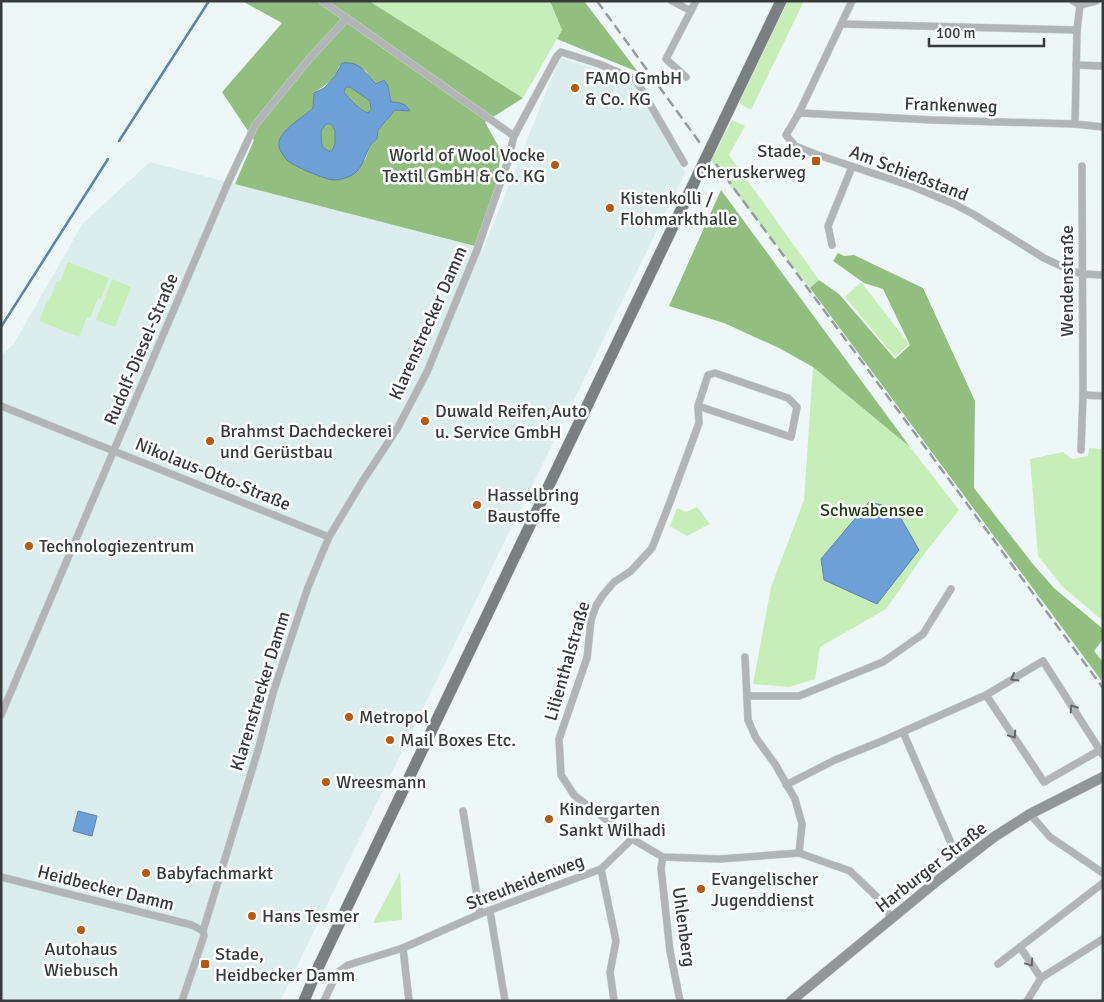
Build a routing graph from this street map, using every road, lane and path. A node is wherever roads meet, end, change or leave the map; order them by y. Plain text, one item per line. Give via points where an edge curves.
1 (322, 1) edge
2 (672, 1) edge
3 (696, 1) edge
4 (781, 1) edge
5 (852, 1) edge
6 (1096, 1) edge
7 (1077, 3) edge
8 (691, 11) junction
9 (347, 18) junction
10 (842, 24) junction
11 (1077, 30) junction
12 (1076, 64) junction
13 (1103, 66) edge
14 (686, 77) dead end
15 (799, 113) junction
16 (1075, 124) junction
17 (1103, 127) edge
18 (514, 136) junction
19 (684, 163) dead end
20 (1082, 166) dead end
21 (852, 167) junction
22 (832, 245) dead end
23 (1082, 274) junction
24 (1103, 276) edge
25 (1083, 396) junction
26 (1103, 396) edge
27 (1, 406) edge
28 (698, 406) junction
29 (1081, 450) dead end
30 (114, 451) junction
31 (329, 537) junction
32 (951, 589) dead end
33 (745, 657) dead end
34 (986, 695) junction
35 (747, 696) junction
36 (1, 715) edge
37 (902, 732) junction
38 (1101, 752) edge
39 (1103, 777) edge
40 (786, 785) junction
41 (463, 811) dead end
42 (1030, 814) junction
43 (632, 839) junction
44 (799, 853) junction
45 (663, 857) junction
46 (963, 861) junction
47 (602, 869) junction
48 (1103, 873) edge
49 (1, 876) edge
50 (1103, 883) edge
51 (490, 911) junction
52 (480, 914) junction
53 (892, 918) junction
54 (203, 931) junction
55 (1103, 939) edge
56 (1020, 947) junction
57 (403, 948) junction
58 (998, 964) dead end
59 (316, 972) junction
60 (1041, 978) junction
61 (182, 1001) edge
62 (299, 1001) edge
63 (304, 1001) edge
64 (324, 1001) edge
65 (409, 1001) edge
66 (505, 1001) edge
67 (614, 1001) edge
68 (680, 1001) edge
69 (791, 1001) edge
70 (1027, 1001) edge

1 - 9 street
2 - 8 street
3 - 8 street
4 - 59 main road
5 - 10 street
6 - 7 street
7 - 11 street
8 - 14 street via 666,59
9 - 18 street
9 - 30 street, Rudolf-Diesel-Straße via 255,125 226,185
10 - 11 street
10 - 15 street
11 - 12 street
12 - 13 street
12 - 16 street
15 - 16 street, Frankenweg
15 - 21 street, Am Schießstand via 786,135 795,146
16 - 17 street, Frankenweg
18 - 19 street, Klarenstrecker Damm via 561,52 636,80
18 - 31 street, Klarenstrecker Damm via 477,250 427,372 397,429
20 - 23 street, Wendenstraße
21 - 22 street via 828,226
21 - 23 street, Am Schießstand via 954,204 1044,258
23 - 24 street, Am Schießstand
23 - 25 street, Wendenstraße
25 - 26 street
25 - 29 street, Wendenstraße
27 - 30 street, Nikolaus-Otto-Straße
28 - 28 street, Lilienthalstraße via 708,375 715,373 788,398 797,407 791,437
28 - 43 street, Lilienthalstraße via 698,424 652,548 631,571 614,582 596,606 591,620 587,658 559,739 560,775 574,795
30 - 31 street, Nikolaus-Otto-Straße
30 - 36 street, Rudolf-Diesel-Straße
31 - 54 street, Klarenstrecker Damm via 289,640
32 - 35 street via 923,634 883,662 799,696
33 - 35 street
34 - 37 street
34 -> 38 street via 1044,782
38 -> 34 street via 1043,661
35 - 40 street via 748,720
37 - 40 street
37 - 46 street via 954,850
39 - 42 main road, Harburger Straße
40 - 44 street via 795,799 802,824
41 - 52 street
42 - 46 main road, Harburger Straße
42 - 48 street via 1050,837
43 - 45 street
43 - 47 street, Streuheidenweg
44 - 45 street via 720,859
44 - 53 street via 850,871 877,897
45 - 68 street, Uhlenberg via 661,868 670,951
46 - 53 main road, Harburger Straße
47 - 51 street, Streuheidenweg
47 - 67 street via 616,940 610,972
49 - 54 street, Heidbecker Damm via 192,925
50 - 56 street
51 - 52 street, Streuheidenweg
51 - 66 street
52 - 57 street, Streuheidenweg
53 - 69 main road, Harburger Straße
54 - 61 street, Klarenstrecker Damm
55 - 60 street
56 - 58 street
56 -> 60 street
57 - 64 street, Streuheidenweg via 348,965 337,973
57 - 65 street
59 - 62 main road
59 - 63 main road
60 - 70 street

